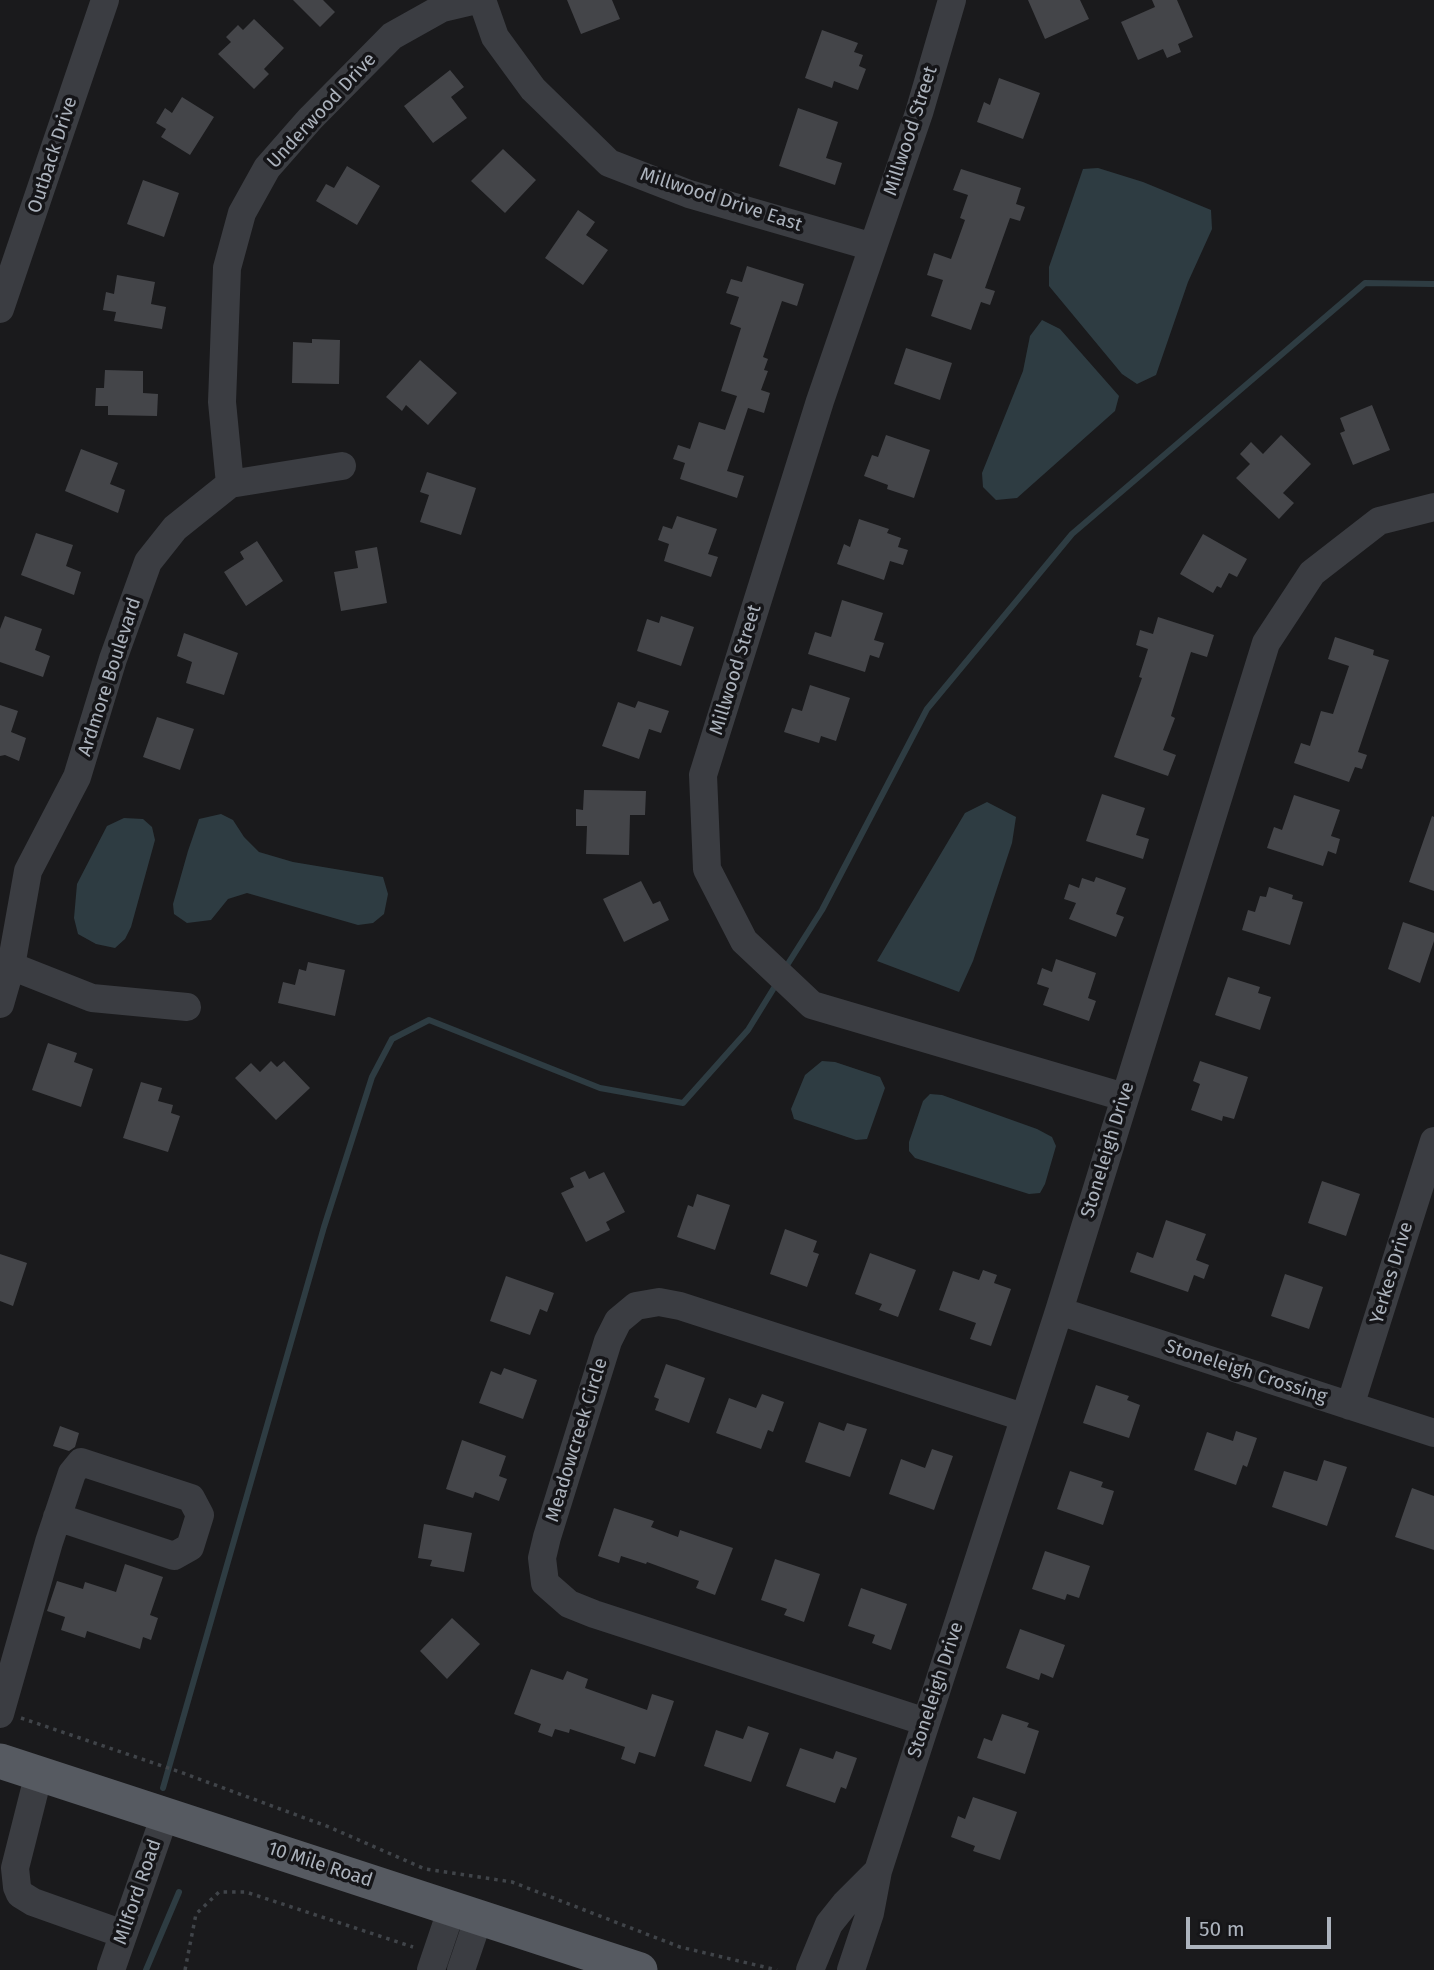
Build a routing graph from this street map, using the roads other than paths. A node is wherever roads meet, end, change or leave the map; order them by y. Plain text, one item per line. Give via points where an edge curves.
1 (106, 0) edge
2 (476, 0) edge
3 (482, 0) edge
4 (952, 0) edge
5 (873, 247) junction
6 (0, 309) edge
7 (342, 466) dead end
8 (230, 484) junction
9 (1434, 507) edge
10 (11, 966) junction
11 (0, 1004) edge
12 (187, 1007) dead end
13 (1124, 1097) junction
14 (1434, 1141) edge
15 (1059, 1311) junction
16 (1350, 1406) junction
17 (1023, 1417) junction
18 (1434, 1433) edge
19 (57, 1517) junction
20 (0, 1713) edge
21 (926, 1722) junction
22 (0, 1760) edge
23 (39, 1773) junction
24 (165, 1815) junction
25 (878, 1871) junction
26 (466, 1912) junction
27 (123, 1934) junction
28 (434, 1962) edge
29 (111, 1970) edge
30 (461, 1970) edge
31 (640, 1970) edge
32 (810, 1970) edge
33 (851, 1970) edge

1 - 6 street, Outback Drive
2 - 8 street, Underwood Drive via 442,8 393,36 267,168 242,212 227,268 222,402
3 - 5 street, Millwood Drive East via 495,37 533,89 609,163 689,194
4 - 5 street, Millwood Street
5 - 13 street, Millwood Street via 703,775 707,869 744,941 812,1005
7 - 8 street, Ardmore Boulevard
8 - 10 street, Ardmore Boulevard via 175,528 148,562 77,776 28,871
9 - 13 street, Stoneleigh Drive via 1379,521 1312,573 1266,643
10 - 11 street, Ardmore Boulevard
10 - 12 street via 92,998
13 - 15 street, Stoneleigh Drive
14 - 16 street, Yerkes Drive
15 - 16 street, Stoneleigh Crossing
15 - 17 street, Stoneleigh Drive
16 - 18 street, Stoneleigh Crossing
17 - 21 street, Stoneleigh Drive
17 - 21 street, Meadowcreek Circle via 659,1302 636,1306 618,1321 608,1341 547,1537 542,1558 545,1583 569,1604 594,1614
19 - 19 street via 72,1473 81,1462 191,1498 200,1514 190,1547 174,1556
19 - 20 street
21 - 25 street, Stoneleigh Drive
22 - 23 main road, 10 Mile Road
23 - 24 main road, 10 Mile Road
23 - 27 street via 14,1875 20,1894
24 - 26 main road, 10 Mile Road
24 - 27 street, Milford Road
25 - 32 street, Stoneleigh Drive via 829,1924
25 - 33 street, Stoneleigh Drive
26 - 28 street
26 - 30 street
26 - 31 main road, 10 Mile Road
27 - 29 street, Milford Road

